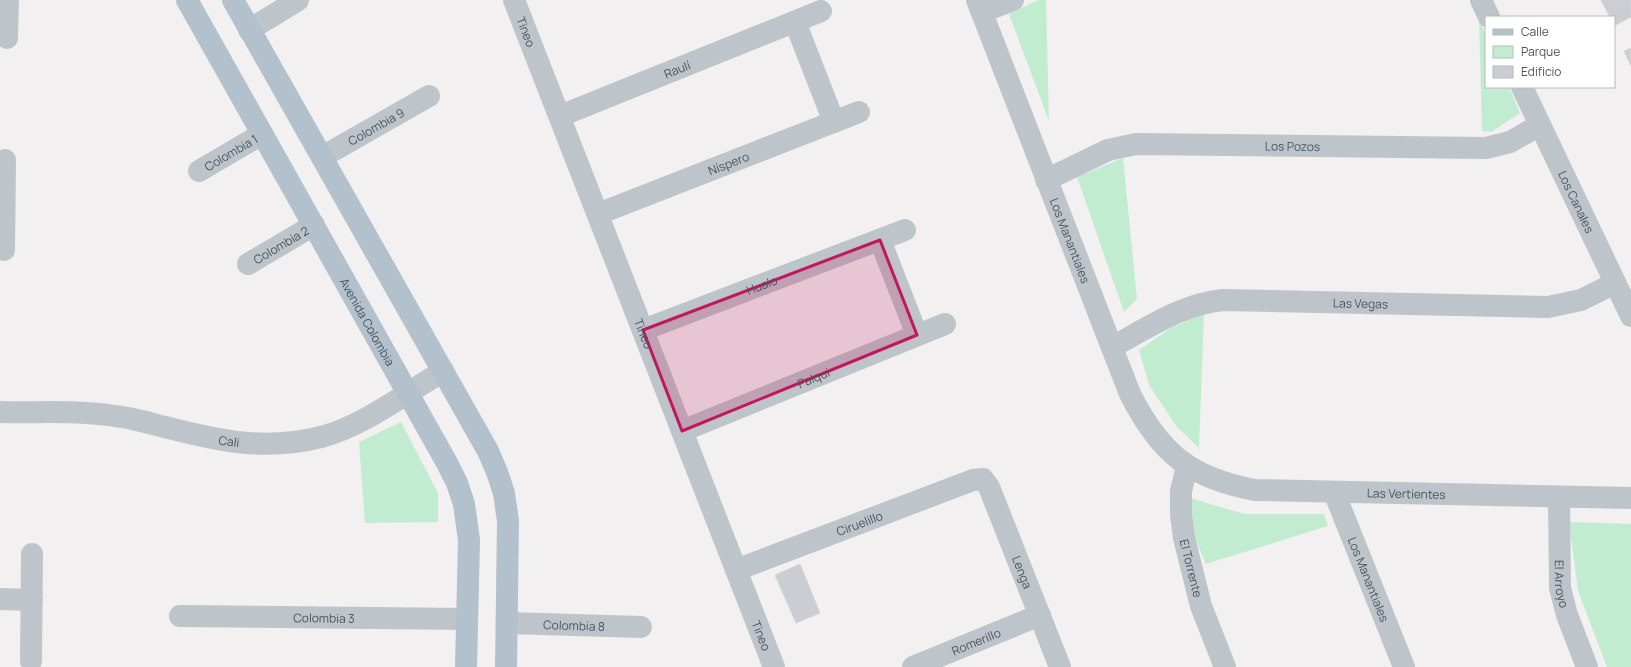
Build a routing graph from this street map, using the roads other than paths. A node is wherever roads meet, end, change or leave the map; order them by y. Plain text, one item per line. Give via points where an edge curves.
1 (8, 0) edge
2 (187, 0) edge
3 (232, 0) edge
4 (298, 0) edge
5 (514, 0) edge
6 (1013, 0) edge
7 (1481, 0) edge
8 (980, 6) edge
9 (821, 11) dead end
10 (1489, 16) edge
11 (795, 22) junction
12 (249, 30) junction
13 (7, 38) dead end
14 (1522, 88) edge
15 (429, 96) dead end
16 (859, 112) dead end
17 (560, 116) junction
18 (834, 122) junction
19 (1540, 125) junction
20 (262, 134) junction
21 (322, 158) junction
22 (5, 160) dead end
23 (199, 171) dead end
24 (1046, 180) junction
25 (2, 200) edge
26 (598, 214) junction
27 (314, 225) junction
28 (905, 230) dead end
29 (880, 240) junction
30 (4, 250) dead end
31 (248, 264) dead end
32 (1615, 283) junction
33 (1631, 316) edge
34 (945, 324) dead end
35 (642, 330) junction
36 (917, 335) junction
37 (1112, 347) junction
38 (443, 371) junction
39 (408, 393) junction
40 (0, 412) edge
41 (682, 431) junction
42 (1187, 466) junction
43 (983, 479) joint
44 (1334, 492) junction
45 (1559, 497) junction
46 (1631, 498) edge
47 (32, 554) dead end
48 (736, 570) junction
49 (0, 599) edge
50 (32, 600) junction
51 (1040, 615) junction
52 (180, 616) dead end
53 (467, 619) junction
54 (507, 623) junction
55 (641, 627) dead end
56 (31, 661) dead end
57 (466, 667) edge
58 (506, 667) edge
59 (774, 667) edge
60 (912, 667) edge
61 (1060, 667) edge
62 (1225, 667) edge
63 (1404, 667) edge
64 (1587, 667) edge

1 - 13 street
2 - 20 main road, Avenida Colombia
3 - 12 main road
4 - 12 street
5 - 17 street, Tineo
6 - 8 street
7 - 10 street
8 - 24 street, Los Manantiales
9 - 11 street, Raulí
11 - 17 street, Raulí
11 - 18 street
12 - 21 main road
14 - 19 street, Los Canales
15 - 21 street, Colombia 9
16 - 18 street, Níspero
17 - 26 street, Tineo
18 - 26 street, Níspero
19 - 24 street, Los Pozos via 1510,142 1486,148 1136,144 1108,150
19 - 32 street, Los Canales
20 - 23 street, Colombia 1
20 - 27 main road, Avenida Colombia
21 - 38 main road
22 - 25 street
24 - 37 street, Los Manantiales
25 - 30 street
26 - 35 street, Tineo
27 - 31 street, Colombia 2
27 - 39 main road, Avenida Colombia
28 - 29 street, Hualo
29 - 35 street, Hualo
29 - 36 street
32 - 33 street, Los Canales
32 - 37 street, Las Vegas via 1581,300 1548,307 1212,301 1188,307
34 - 36 street, Palqui
35 - 41 street, Tineo
36 - 41 street, Palqui
37 - 42 street, Los Manantiales via 1130,394 1142,416 1161,442
38 - 39 street, Cali
38 - 54 main road via 488,451 504,493 508,521
39 - 40 street, Cali via 360,422 334,432 293,442 264,444 211,438 116,416
39 - 53 main road, Avenida Colombia via 447,462 464,504 469,540
41 - 48 street, Tineo
42 - 44 street, Las Vertientes via 1219,482 1255,490
42 - 62 street, El Torrente via 1181,491 1184,538 1201,606
43 - 48 street, Ciruelillo via 972,480
43 - 51 street, Lenga via 989,487
44 - 45 street, Las Vertientes
44 - 63 street, Los Manantiales
45 - 46 street, Las Vertientes
45 - 64 street, El Arroyo via 1560,588 1567,615
47 - 50 street
48 - 59 street, Tineo
49 - 50 street
50 - 56 street
51 - 60 street, Romerillo
51 - 61 street, Lenga
52 - 53 street, Colombia 3
53 - 57 main road, Avenida Colombia
54 - 55 street, Colombia 8
54 - 58 main road

